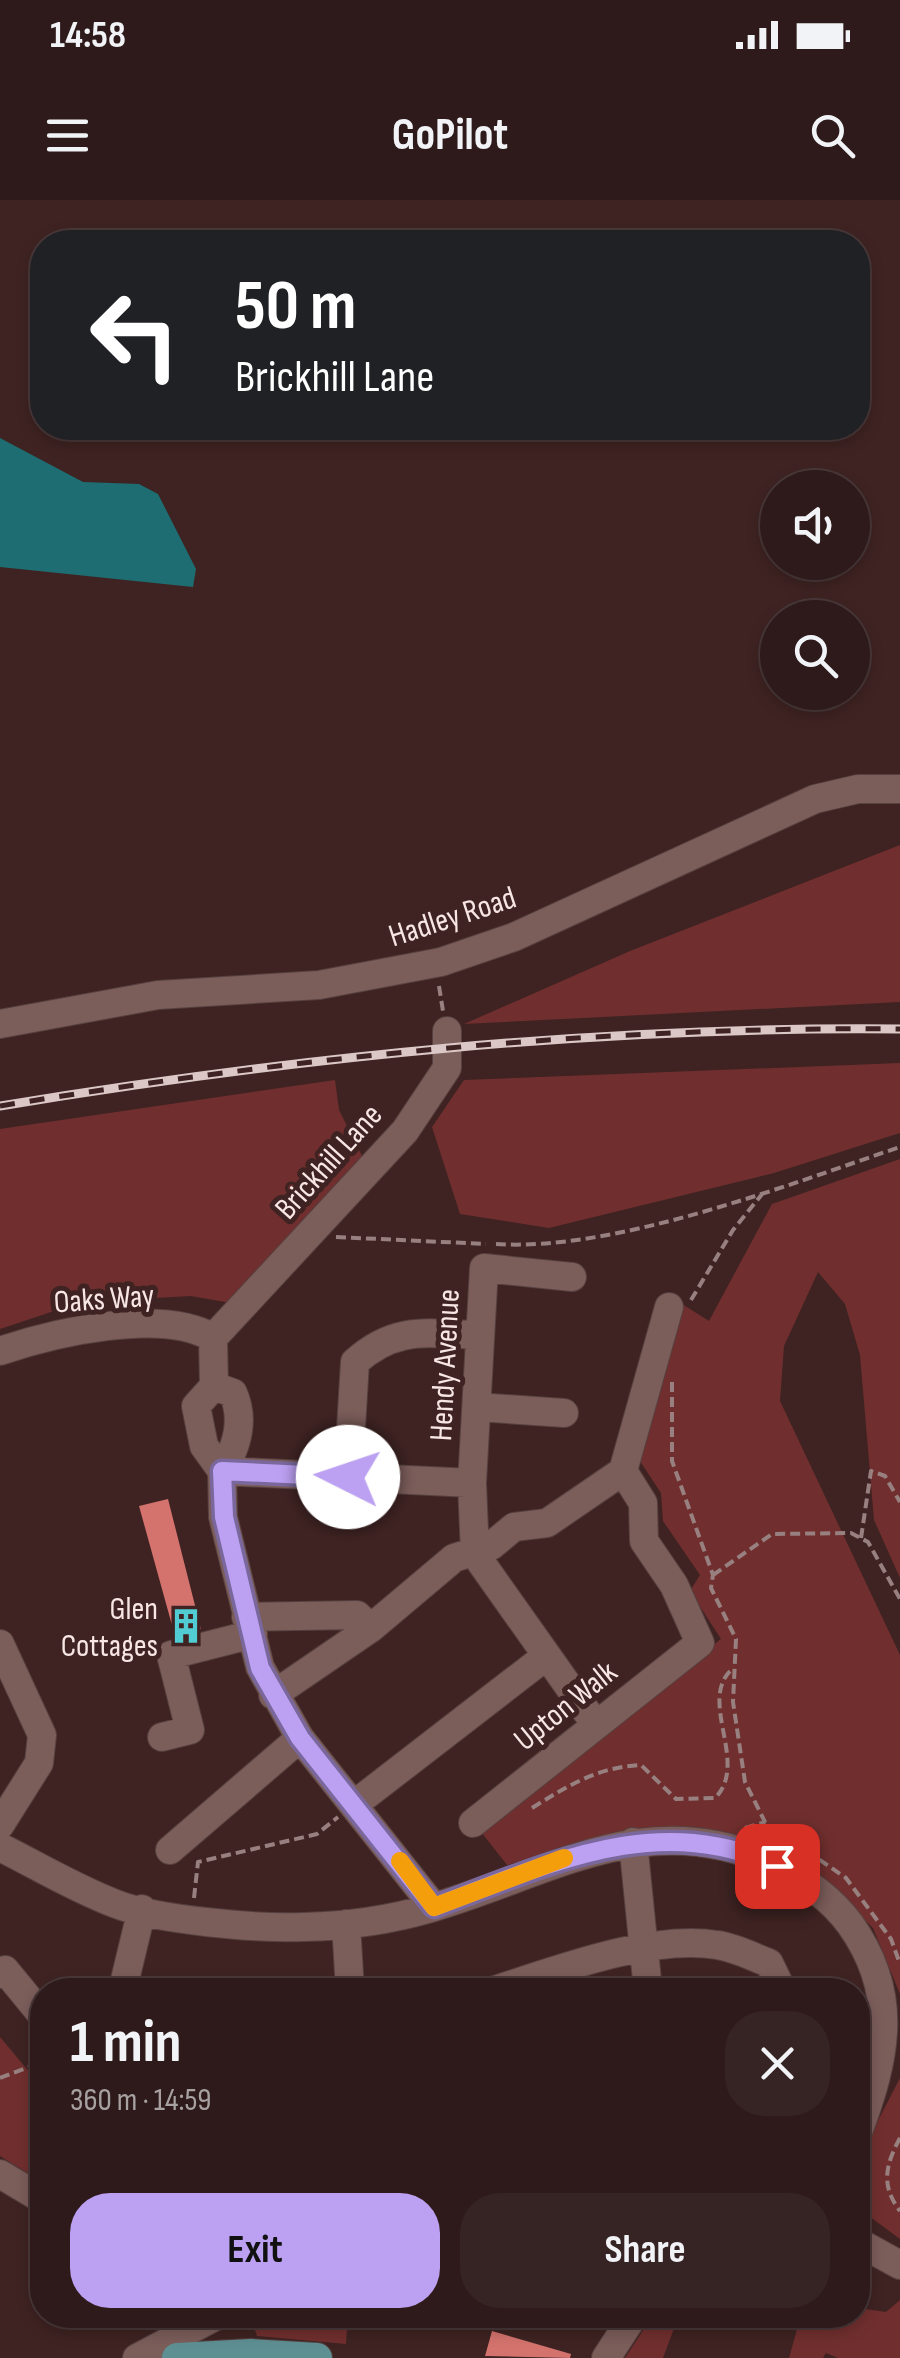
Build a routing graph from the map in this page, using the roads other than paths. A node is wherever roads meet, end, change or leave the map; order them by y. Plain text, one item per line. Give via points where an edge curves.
1 (900, 789) edge
2 (0, 1024) edge
3 (447, 1030) road end
4 (572, 1277) dead end
5 (678, 1312) road end
6 (480, 1335) junction
7 (213, 1338) junction
8 (0, 1351) edge
9 (214, 1386) junction
10 (477, 1407) junction
11 (564, 1413) dead end
12 (222, 1471) junction
13 (622, 1471) junction
14 (348, 1477) junction
15 (472, 1483) junction
16 (475, 1554) junction
17 (250, 1625) junction
18 (371, 1628) junction
19 (0, 1644) edge
20 (545, 1657) junction
21 (273, 1695) junction
22 (596, 1724) junction
23 (162, 1737) dead end
24 (300, 1738) junction
25 (356, 1803) junction
26 (3, 1813) edge
27 (474, 1824) dead end
28 (633, 1842) junction
29 (0, 1847) edge
30 (170, 1850) dead end
31 (434, 1907) junction
32 (142, 1910) junction
33 (346, 1924) junction
34 (644, 1950) junction
35 (0, 1974) edge
36 (126, 1978) edge
37 (349, 1978) edge
38 (533, 1978) edge
39 (647, 1978) edge
40 (776, 1978) edge
41 (30, 2000) edge
42 (870, 2100) edge
43 (0, 2174) edge
44 (30, 2192) edge
45 (870, 2248) edge
46 (900, 2264) edge
47 (193, 2328) edge
48 (626, 2328) edge
49 (136, 2358) edge
50 (177, 2358) edge
51 (317, 2358) edge
52 (606, 2358) edge

1 - 2 street, Hadley Road via 858,788 816,799 514,936 435,964 319,985 158,995
3 - 7 street, Brickhill Lane via 446,1068 405,1130
4 - 6 street, Hendy Avenue via 484,1268
5 - 13 street
6 - 10 street, Hendy Avenue
6 - 14 street via 396,1334 356,1362
7 - 8 street, Oaks Way via 140,1325 50,1334
7 - 9 street
9 - 12 street via 196,1406 204,1446
9 - 12 street via 233,1392 240,1407 236,1448
10 - 11 street
10 - 15 street, Hendy Avenue
12 - 14 street
12 - 17 street via 224,1517
13 - 16 street via 546,1523 514,1527
13 - 22 street, Upton Walk via 643,1504 644,1540 700,1643
14 - 15 street
15 - 16 street, Hendy Avenue
16 - 18 street via 454,1558
16 - 20 street
17 - 18 street via 358,1615
17 - 21 street
17 - 23 street via 170,1654 190,1730
18 - 21 street
19 - 26 street via 42,1735 38,1763
20 - 22 street
20 - 25 street
21 - 24 street
22 - 27 street, Upton Walk
24 - 25 street
24 - 30 street
25 - 31 street
28 - 31 street via 564,1858
28 - 34 street
28 - 42 street via 714,1842 753,1854 801,1878 837,1907 878,1976 886,2036
29 - 32 street via 118,1905
31 - 33 street
32 - 33 street via 302,1927
32 - 36 street
33 - 37 street
34 - 38 street
34 - 39 street
34 - 40 street via 720,1945 769,1963
35 - 41 street via 5,1970
43 - 44 street
45 - 46 street
47 - 49 street
48 - 52 street
50 - 51 main road

